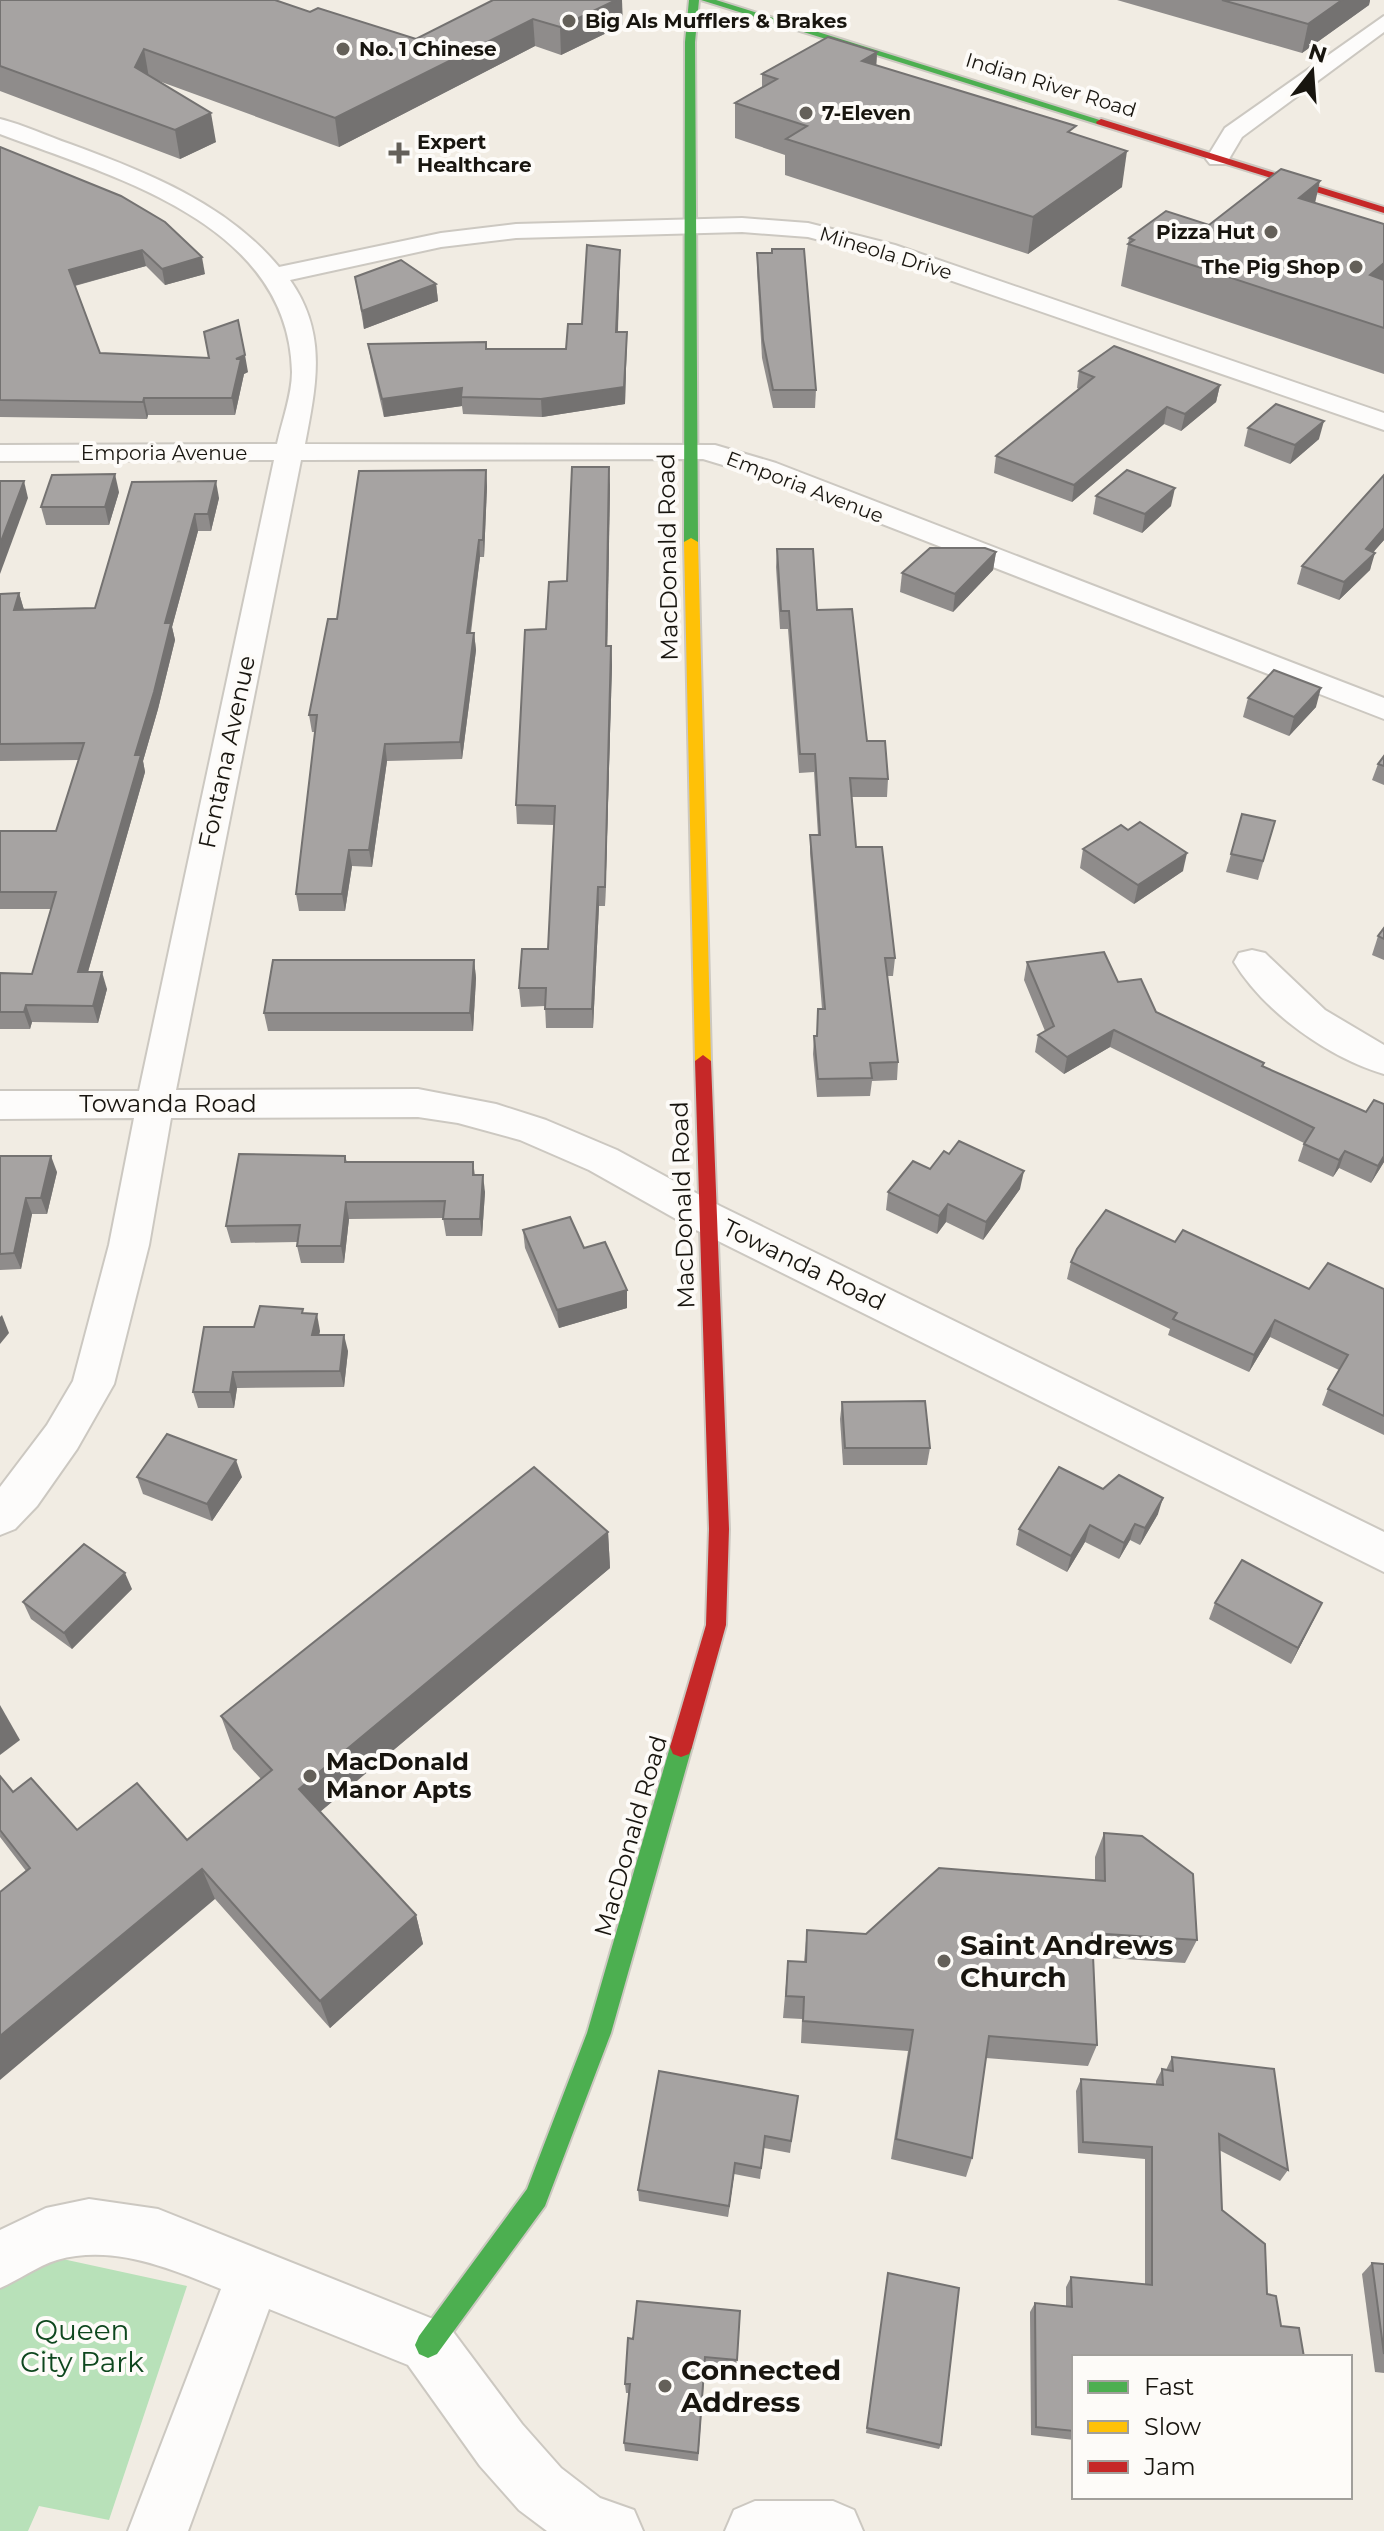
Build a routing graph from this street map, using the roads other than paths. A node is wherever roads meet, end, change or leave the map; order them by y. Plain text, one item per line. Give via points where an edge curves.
1 (694, 0) edge
2 (706, 0) edge
3 (1384, 22) edge
4 (0, 126) edge
5 (1225, 131) junction
6 (1260, 141) joint
7 (1218, 159) junction
8 (1384, 210) edge
9 (689, 228) junction
10 (273, 276) junction
11 (1384, 422) edge
12 (689, 451) junction
13 (0, 453) edge
14 (288, 453) junction
15 (1384, 709) edge
16 (1252, 962) dead end
17 (1384, 1061) edge
18 (155, 1104) junction
19 (0, 1105) edge
20 (706, 1217) junction
21 (0, 1516) edge
22 (1384, 1553) edge
23 (0, 2260) edge
24 (254, 2275) junction
25 (428, 2345) junction
26 (158, 2531) edge
27 (613, 2531) edge
28 (755, 2531) edge
29 (833, 2531) edge

1 - 9 street, MacDonald Road
2 - 7 street, Indian River Road
3 - 5 street
4 - 10 street, Fontana Avenue via 182,202 235,234
5 - 6 street
5 - 7 street
6 - 7 street
7 - 8 street, Indian River Road
9 - 10 street, Mineola Drive via 489,234
9 - 11 street, Mineola Drive via 808,230 886,250
9 - 12 street, MacDonald Road
10 - 14 street, Fontana Avenue via 300,327 305,375
12 - 14 street, Emporia Avenue
12 - 15 street, Emporia Avenue via 766,469
12 - 20 street, MacDonald Road
13 - 14 street, Emporia Avenue
14 - 18 street, Fontana Avenue
16 - 17 street via 1307,1019
18 - 19 street, Towanda Road
18 - 20 street, Towanda Road via 418,1103 467,1108 558,1138 621,1167
18 - 21 street, Fontana Avenue via 129,1245 93,1384 54,1448
20 - 22 street, Towanda Road
20 - 25 street, MacDonald Road via 719,1529 716,1625 599,2033 536,2197
23 - 24 street via 46,2235 104,2225 158,2236
24 - 25 street
24 - 26 street
25 - 27 street via 540,2489 586,2524
28 - 29 street

